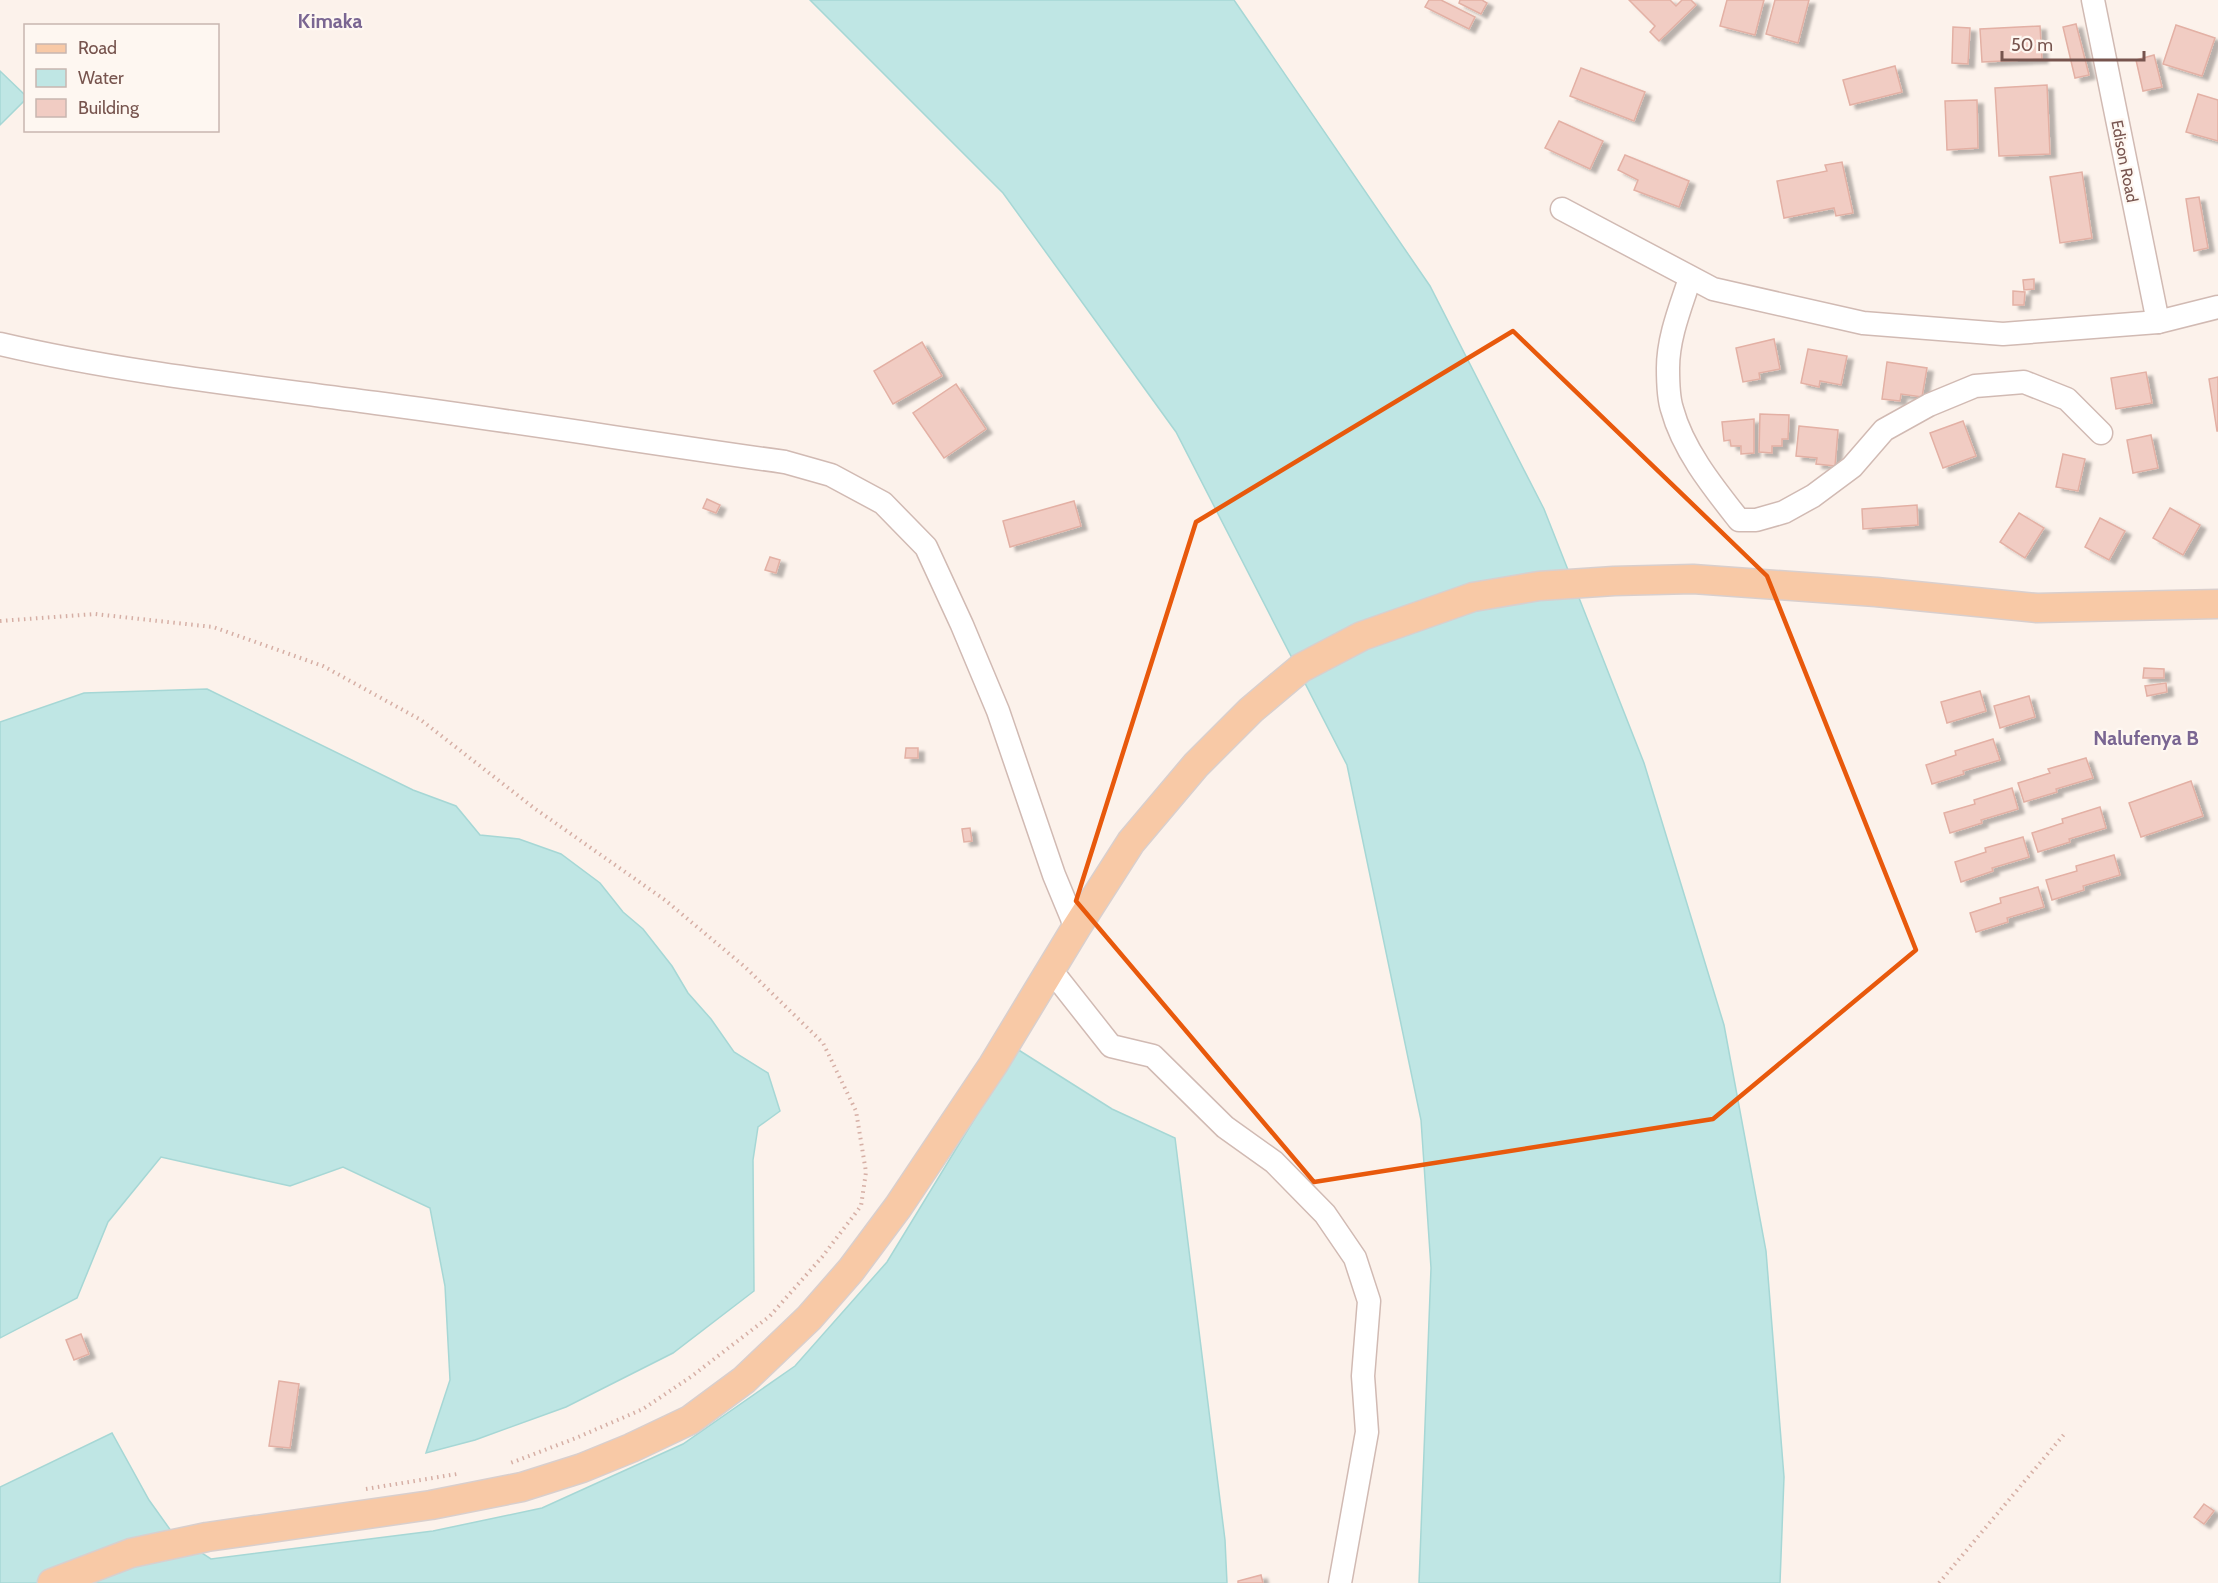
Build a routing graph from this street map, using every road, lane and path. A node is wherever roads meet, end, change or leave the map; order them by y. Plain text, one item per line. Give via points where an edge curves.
1 (2093, 0) edge
2 (1562, 209) dead end
3 (1690, 278) junction
4 (2218, 307) edge
5 (2158, 322) junction
6 (0, 344) edge
7 (2101, 433) dead end
8 (2218, 604) edge
9 (0, 621) edge
10 (1076, 928) junction
11 (1051, 970) junction
12 (2066, 1432) dead end
13 (502, 1467) dead end
14 (468, 1472) dead end
15 (357, 1491) dead end
16 (52, 1583) edge
17 (1340, 1583) edge
18 (1939, 1583) edge

1 - 5 street, Edison Road
2 - 3 street
3 - 5 street via 1713,290 1863,322 2003,334
3 - 7 street via 1675,323 1668,366 1671,408 1687,447 1739,520 1784,512 1813,496 1852,467 1884,430 1975,386 2024,382 2067,399
4 - 5 street
6 - 10 street via 152,374 785,462 831,475 883,503 926,547 962,625 998,711
8 - 10 main road via 2037,608 1694,579 1539,586 1473,597 1362,636 1301,668 1251,710 1196,765 1131,842
9 - 13 path via 95,614 213,627 323,666 421,720 534,808 665,900 746,967 823,1043 856,1111 866,1172 861,1206 855,1215 770,1316 692,1376 643,1409
10 - 11 main road
11 - 16 main road via 898,1207 851,1270 809,1318 744,1380 690,1420 582,1468 522,1487 431,1505 207,1537 131,1553
11 - 17 street via 1112,1046 1153,1056 1225,1127 1274,1162 1325,1214 1355,1258 1369,1301 1364,1376 1367,1432
12 - 18 path
14 - 15 path

